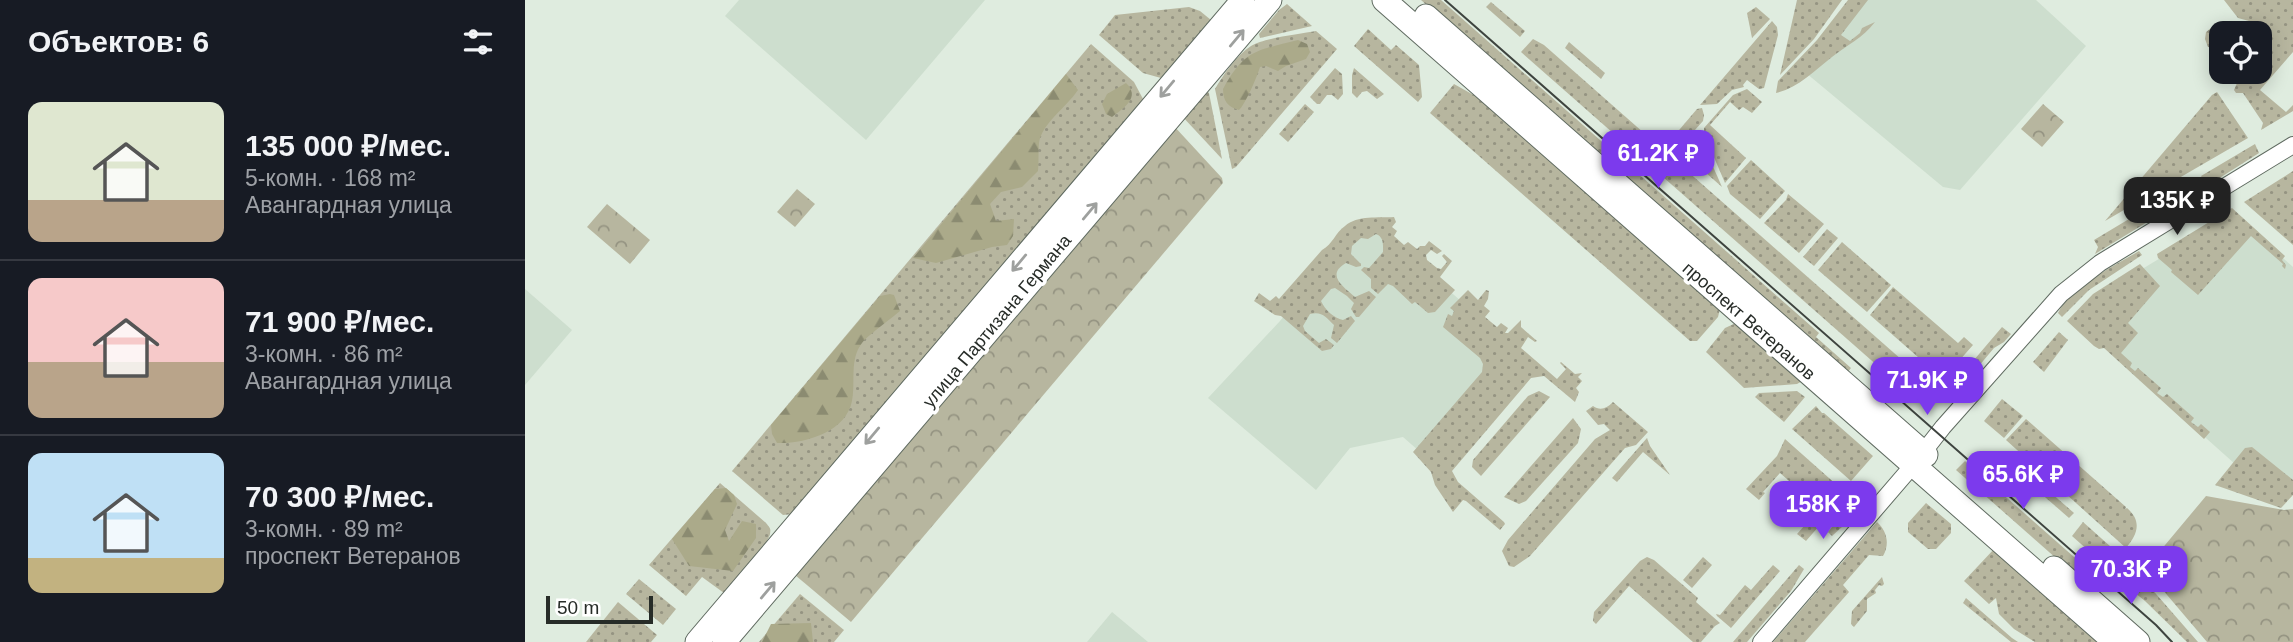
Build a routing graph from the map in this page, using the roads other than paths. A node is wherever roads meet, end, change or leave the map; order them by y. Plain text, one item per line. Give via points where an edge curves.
1 (1243, 0) edge
2 (1270, 0) edge
3 (1384, 0) edge
4 (1408, 0) edge
5 (2293, 145) edge
6 (1918, 458) junction
7 (697, 642) edge
8 (724, 642) edge
9 (1761, 642) edge
10 (2115, 642) edge
11 (2138, 642) edge

1 -> 7 main road, улица Партизана Германа
8 -> 2 main road, улица Партизана Германа
3 - 6 main road, проспект Ветеранов
4 - 6 main road, проспект Ветеранов
5 - 6 street via 2073,282
6 - 9 street
6 - 10 main road, проспект Ветеранов
6 - 11 main road, проспект Ветеранов

